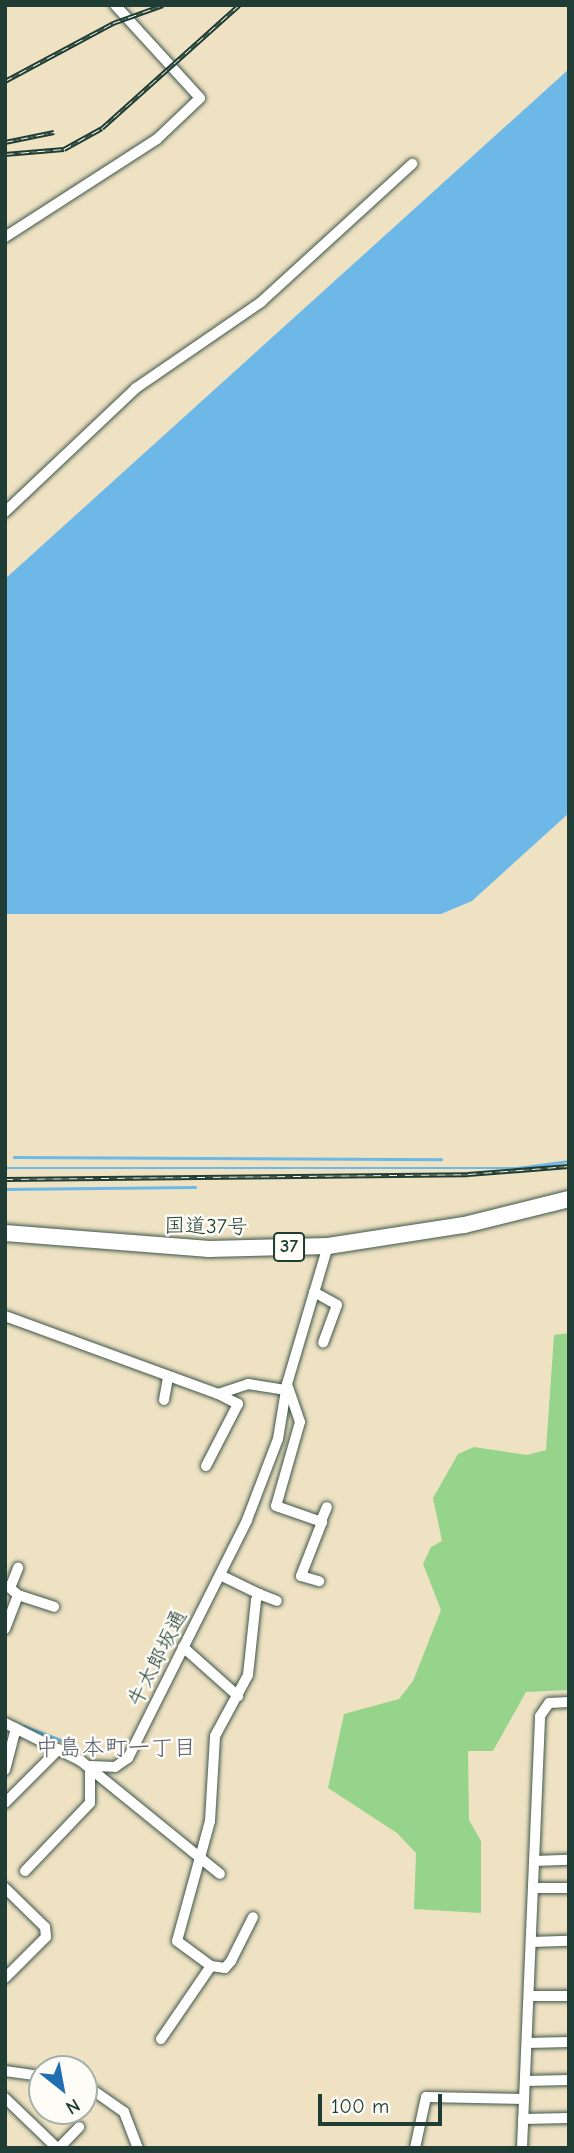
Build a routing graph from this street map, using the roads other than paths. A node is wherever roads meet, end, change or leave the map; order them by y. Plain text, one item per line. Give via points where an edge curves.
1 (115, 5) edge
2 (412, 164) dead end
3 (5, 237) edge
4 (5, 512) edge
5 (569, 1199) edge
6 (5, 1233) edge
7 (328, 1246) junction
8 (314, 1292) junction
9 (5, 1315) edge
10 (323, 1343) dead end
11 (168, 1378) junction
12 (287, 1387) junction
13 (218, 1394) junction
14 (164, 1400) dead end
15 (206, 1465) dead end
16 (276, 1506) junction
17 (327, 1507) dead end
18 (274, 1518) dead end
19 (321, 1521) junction
20 (18, 1568) dead end
21 (220, 1575) junction
22 (319, 1581) dead end
23 (11, 1590) edge
24 (259, 1594) junction
25 (277, 1601) dead end
26 (54, 1607) dead end
27 (5, 1629) edge
28 (184, 1647) junction
29 (238, 1696) junction
30 (569, 1702) edge
31 (10, 1726) edge
32 (58, 1749) junction
33 (90, 1766) junction
34 (5, 1770) edge
35 (5, 1803) edge
36 (201, 1857) junction
37 (569, 1860) edge
38 (534, 1861) junction
39 (25, 1871) dead end
40 (220, 1874) dead end
41 (5, 1888) edge
42 (533, 1888) junction
43 (569, 1888) edge
44 (253, 1917) dead end
45 (569, 1941) edge
46 (531, 1942) junction
47 (211, 1966) junction
48 (5, 1978) edge
49 (529, 1996) junction
50 (569, 1996) edge
51 (160, 2039) dead end
52 (569, 2042) edge
53 (527, 2043) junction
54 (5, 2071) edge
55 (28, 2074) edge
56 (569, 2080) edge
57 (525, 2081) junction
58 (98, 2094) edge
59 (5, 2098) edge
60 (524, 2099) junction
61 (569, 2118) edge
62 (523, 2119) junction
63 (79, 2127) dead end
64 (58, 2148) edge
65 (138, 2148) edge
66 (415, 2148) edge
67 (522, 2148) edge

1 - 3 street via 200,97 157,139
2 - 4 street via 261,302 136,388
5 - 7 highway, 国道37号 / 37 via 464,1225
6 - 7 highway, 国道37号 / 37 via 209,1249
7 - 8 street
8 - 10 street via 337,1305
8 - 12 street
9 - 11 street
11 - 13 street
11 - 14 street
12 - 13 street via 248,1384
12 - 16 street via 300,1422
12 - 21 street, 牛太郎坂通 via 271,1462
13 - 15 street via 238,1404
16 - 18 street
16 - 19 street
17 - 19 street
19 - 22 street via 301,1576
20 - 23 street
21 - 24 street
21 - 28 street, 牛太郎坂通
23 - 26 street
23 - 27 street
24 - 25 street
24 - 29 street via 248,1675
28 - 29 street
28 - 33 street, 牛太郎坂通 via 128,1758 115,1767
29 - 36 street via 215,1736 213,1802
30 - 38 street via 549,1703 541,1710
31 - 32 street
31 - 34 street
32 - 33 street
32 - 35 street
33 - 36 street
33 - 39 street via 90,1803
36 - 40 street
36 - 47 street via 177,1941
37 - 38 street
38 - 42 street
41 - 48 street via 45,1927 46,1937
42 - 43 street
42 - 46 street
44 - 47 street via 231,1961 225,1968
45 - 46 street
46 - 49 street
47 - 51 street
49 - 50 street
49 - 53 street
52 - 53 street
53 - 57 street
54 - 55 street
56 - 57 street
57 - 60 street
58 - 65 street via 124,2112
59 - 64 street
60 - 62 street
60 - 66 street via 426,2097
61 - 62 street
62 - 67 street
63 - 64 street

